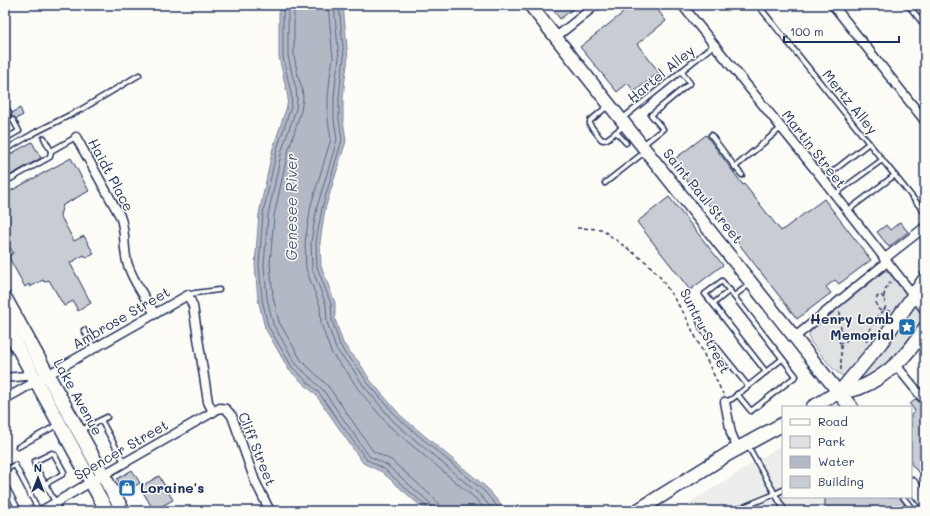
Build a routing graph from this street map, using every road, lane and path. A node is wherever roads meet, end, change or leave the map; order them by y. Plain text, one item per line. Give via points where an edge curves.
1 (530, 5) edge
2 (596, 5) edge
3 (682, 5) edge
4 (758, 5) edge
5 (833, 5) edge
6 (908, 5) edge
7 (925, 26) edge
8 (556, 37) junction
9 (714, 45) junction
10 (681, 72) junction
11 (140, 75) dead end
12 (609, 104) junction
13 (5, 105) edge
14 (9, 113) dead end
15 (14, 120) dead end
16 (925, 121) edge
17 (621, 125) junction
18 (781, 128) junction
19 (711, 135) dead end
20 (76, 137) joint
21 (44, 138) dead end
22 (5, 139) edge
23 (626, 143) dead end
24 (869, 143) junction
25 (644, 148) junction
26 (5, 150) edge
27 (51, 151) junction
28 (882, 160) junction
29 (735, 167) junction
30 (742, 175) dead end
31 (894, 175) junction
32 (823, 179) junction
33 (5, 182) edge
34 (605, 183) dead end
35 (834, 195) junction
36 (847, 212) junction
37 (925, 213) edge
38 (925, 226) edge
39 (576, 228) dead end
40 (886, 261) junction
41 (925, 279) edge
42 (752, 282) junction
43 (891, 282) dead end
44 (219, 290) dead end
45 (730, 290) junction
46 (884, 290) junction
47 (188, 295) junction
48 (880, 295) junction
49 (734, 296) junction
50 (914, 296) junction
51 (5, 298) edge
52 (885, 300) junction
53 (712, 304) junction
54 (886, 306) junction
55 (877, 308) junction
56 (925, 310) edge
57 (840, 311) dead end
58 (884, 311) junction
59 (890, 311) junction
60 (155, 314) junction
61 (892, 314) dead end
62 (697, 315) dead end
63 (877, 316) junction
64 (5, 324) edge
65 (925, 328) edge
66 (84, 330) dead end
67 (869, 332) junction
68 (841, 334) junction
69 (865, 335) junction
70 (862, 336) junction
71 (795, 337) junction
72 (847, 337) junction
73 (865, 338) junction
74 (841, 344) junction
75 (94, 348) junction
76 (782, 359) junction
77 (895, 364) junction
78 (841, 370) dead end
79 (766, 372) junction
80 (48, 374) junction
81 (5, 378) edge
82 (34, 378) junction
83 (748, 386) junction
84 (839, 393) junction
85 (738, 394) junction
86 (5, 399) edge
87 (925, 401) edge
88 (726, 402) junction
89 (815, 406) edge
90 (850, 406) edge
91 (213, 412) junction
92 (107, 417) dead end
93 (101, 420) junction
94 (59, 424) junction
95 (782, 425) edge
96 (79, 432) junction
97 (742, 446) junction
98 (18, 447) dead end
99 (124, 462) junction
100 (5, 470) edge
101 (102, 475) junction
102 (90, 482) junction
103 (5, 484) edge
104 (45, 484) junction
105 (912, 485) edge
106 (782, 490) edge
107 (775, 494) junction
108 (904, 498) edge
109 (925, 501) edge
110 (56, 502) junction
111 (19, 511) edge
112 (40, 511) edge
113 (60, 511) edge
114 (107, 511) edge
115 (123, 511) edge
116 (270, 511) edge
117 (637, 511) edge
118 (734, 511) edge
119 (785, 511) edge
120 (914, 511) edge

1 - 8 main road, Saint Paul Street
2 - 8 street
3 - 9 street, Martin Street
4 - 24 lane, Mertz Alley
5 - 16 street
6 - 7 lane
8 - 12 main road, Saint Paul Street
9 - 10 lane, Hartel Alley
9 - 18 street, Martin Street
10 - 17 lane, Hartel Alley
10 - 25 lane via 690,83 651,115 663,129
11 - 26 lane
12 - 17 main road, Saint Paul Street
12 - 17 lane, Hartel Alley via 590,121 590,125 603,140
13 - 14 lane
15 - 22 lane via 19,131
17 - 23 lane
17 - 25 main road, Saint Paul Street
18 - 29 lane
18 - 32 street, Martin Street
19 - 29 lane
20 - 27 lane
20 - 60 street, Haidt Place via 120,216 130,269
21 - 27 lane
24 - 28 lane, Mertz Alley
24 - 32 lane
25 - 34 lane
25 - 42 main road, Saint Paul Street
27 - 33 lane via 50,156
28 - 31 lane, Mertz Alley
28 - 35 lane
29 - 30 lane
31 - 36 lane
31 - 37 lane, Mertz Alley
32 - 35 street, Martin Street
35 - 36 street, Martin Street
36 - 40 street, Martin Street
38 - 40 street
39 - 88 path, Suntru Street via 601,229 658,274 685,315
40 - 50 street, Martin Street
40 - 71 street
41 - 50 main road
42 - 49 lane
42 - 71 main road, Saint Paul Street
43 - 46 path
44 - 47 lane
45 - 49 lane
45 - 53 lane
45 - 53 lane via 722,281 705,294
46 - 48 path
46 - 52 path
47 - 60 street, Ambrose Street
47 - 91 street via 208,402
48 - 52 path
48 - 55 path via 876,299
49 - 76 lane
50 - 56 street, Martin Street
50 - 84 main road via 886,336
51 - 80 main road, Lake Avenue
52 - 54 path
53 - 79 lane
54 - 58 path
54 - 59 path
55 - 58 path
55 - 63 path
57 - 68 path
58 - 59 path
58 - 63 path
59 - 61 path
60 - 75 street, Ambrose Street
62 - 83 lane via 702,329
63 - 67 path
64 - 82 main road, Lake Avenue
65 - 77 main road via 913,346
66 - 75 lane
67 - 69 path
67 - 73 path via 872,336 871,341 867,342
68 - 72 path
68 - 74 path via 837,338
69 - 70 path
69 - 73 path
70 - 72 path
70 - 73 path
71 - 84 main road, Saint Paul Street
72 - 74 path via 846,342
74 - 78 path
75 - 80 street, Ambrose Street
76 - 79 lane
76 - 85 lane via 796,376 751,411
77 - 84 main road via 867,384
77 - 87 street
79 - 83 lane
80 - 82 street, Ambrose Street
80 - 96 main road, Lake Avenue
81 - 82 street
82 - 86 street, Ambrose Street
82 - 94 main road, Lake Avenue
83 - 85 lane
84 - 89 main road
84 - 90 main road, Saint Paul Street
85 - 88 lane
88 - 97 street via 731,433
91 - 99 street, Spencer Street
91 - 116 street, Cliff Street via 223,409 232,416 255,481
92 - 93 lane
93 - 96 lane
93 - 99 lane
94 - 98 lane
94 - 102 main road, Lake Avenue
95 - 97 main road
96 - 101 main road, Lake Avenue
97 - 107 lane
97 - 117 main road
99 - 101 street, Spencer Street
100 - 112 lane via 15,465
101 - 102 street, Spencer Street
101 - 115 main road, Lake Avenue
102 - 110 street, Spencer Street
102 - 114 main road, Lake Avenue
103 - 111 lane
104 - 104 lane via 34,462 52,453 64,472
104 - 110 lane
105 - 109 main road
106 - 107 lane
107 - 118 lane
107 - 119 lane
108 - 120 lane
110 - 112 street, Spencer Street
110 - 113 lane

